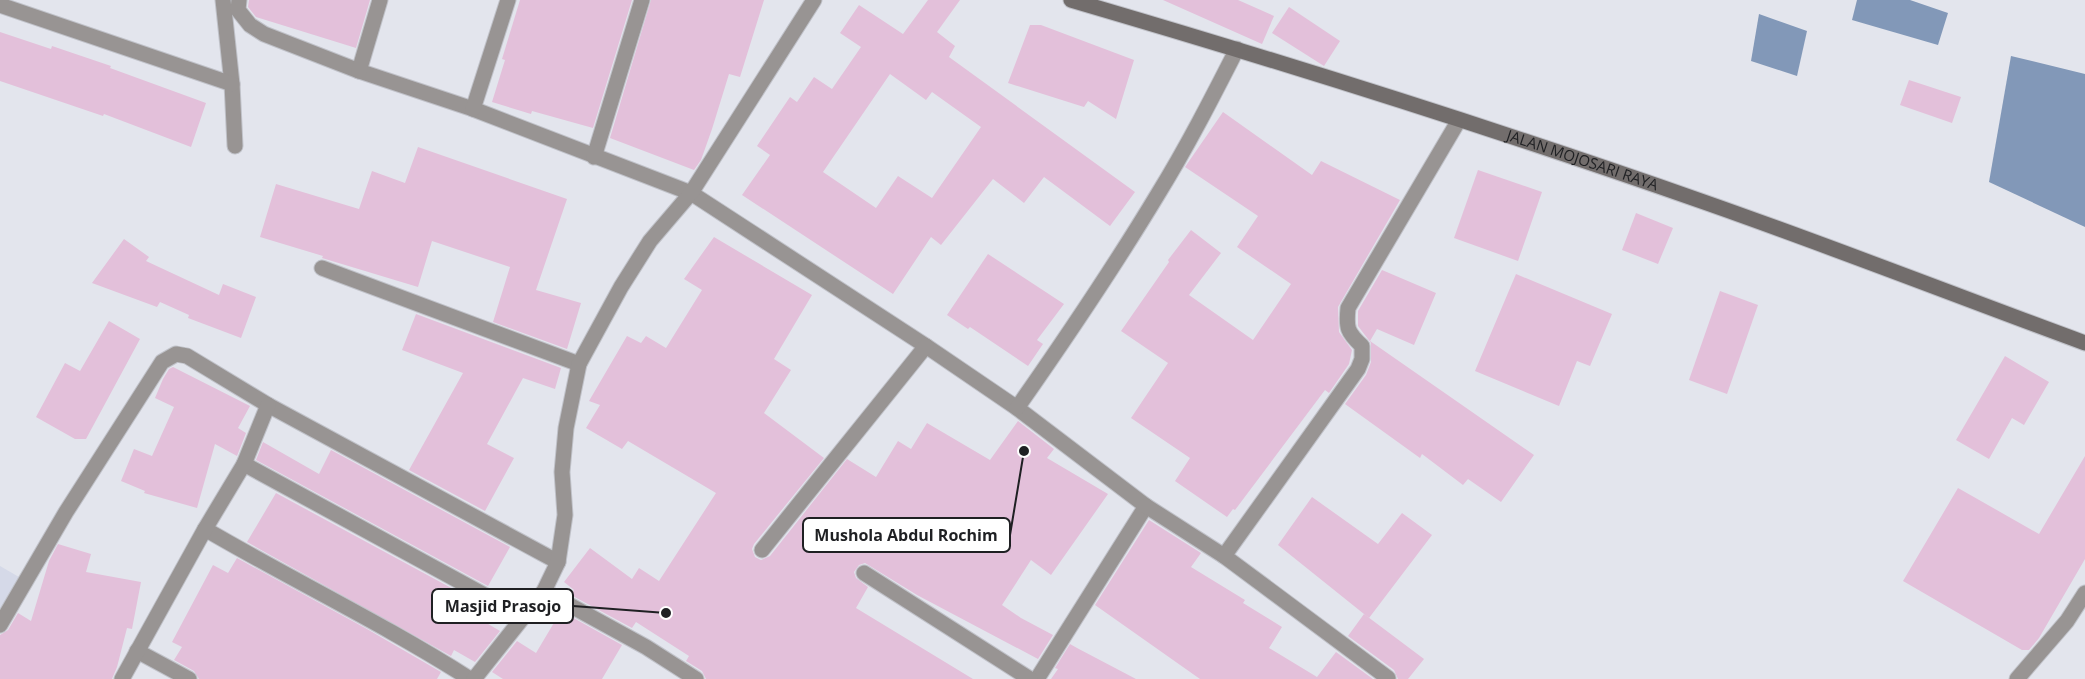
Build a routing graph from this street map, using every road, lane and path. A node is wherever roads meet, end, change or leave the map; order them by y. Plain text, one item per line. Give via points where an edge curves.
1 (223, 0) edge
2 (239, 0) edge
3 (380, 0) edge
4 (508, 0) edge
5 (642, 0) edge
6 (814, 0) edge
7 (1071, 0) edge
8 (0, 5) edge
9 (1238, 50) junction
10 (359, 71) junction
11 (232, 84) junction
12 (473, 109) junction
13 (1459, 120) junction
14 (235, 146) dead end
15 (594, 157) junction
16 (691, 193) junction
17 (322, 268) dead end
18 (2085, 343) edge
19 (926, 346) junction
20 (579, 364) junction
21 (268, 405) junction
22 (1017, 408) junction
23 (244, 464) junction
24 (1146, 506) junction
25 (205, 529) junction
26 (762, 550) dead end
27 (1224, 556) junction
28 (558, 561) junction
29 (864, 573) dead end
30 (544, 591) junction
31 (2085, 593) edge
32 (523, 616) junction
33 (0, 625) edge
34 (137, 651) junction
35 (1388, 678) edge
36 (122, 679) edge
37 (189, 679) edge
38 (472, 679) edge
39 (696, 679) edge
40 (1030, 679) edge
41 (1037, 679) edge
42 (2017, 679) edge

1 - 11 street
2 - 10 street via 238,10 264,34
3 - 10 street
4 - 12 street
5 - 15 street
6 - 16 street
7 - 9 street, JALAN MOJOSARI RAYA
8 - 11 street
9 - 13 street, JALAN MOJOSARI RAYA
9 - 22 street via 1159,193 1086,309
10 - 12 street
11 - 14 street
12 - 15 street
13 - 18 street, JALAN MOJOSARI RAYA via 1705,202
13 - 27 street via 1348,308 1346,325 1362,346 1358,369
15 - 16 street
16 - 19 street
16 - 20 street via 650,241
17 - 20 street
19 - 22 street
19 - 26 street
20 - 28 street via 566,428 562,472 565,515
21 - 23 street
21 - 28 street
21 - 33 street via 187,356 176,354 162,362 66,512
22 - 24 street
23 - 25 street
23 - 32 street
24 - 27 street
24 - 41 street
25 - 34 street
25 - 38 street
27 - 35 street
28 - 30 street
29 - 40 street
30 - 32 street
30 - 39 street
31 - 42 street via 2067,621
32 - 38 street
34 - 36 street
34 - 37 street

